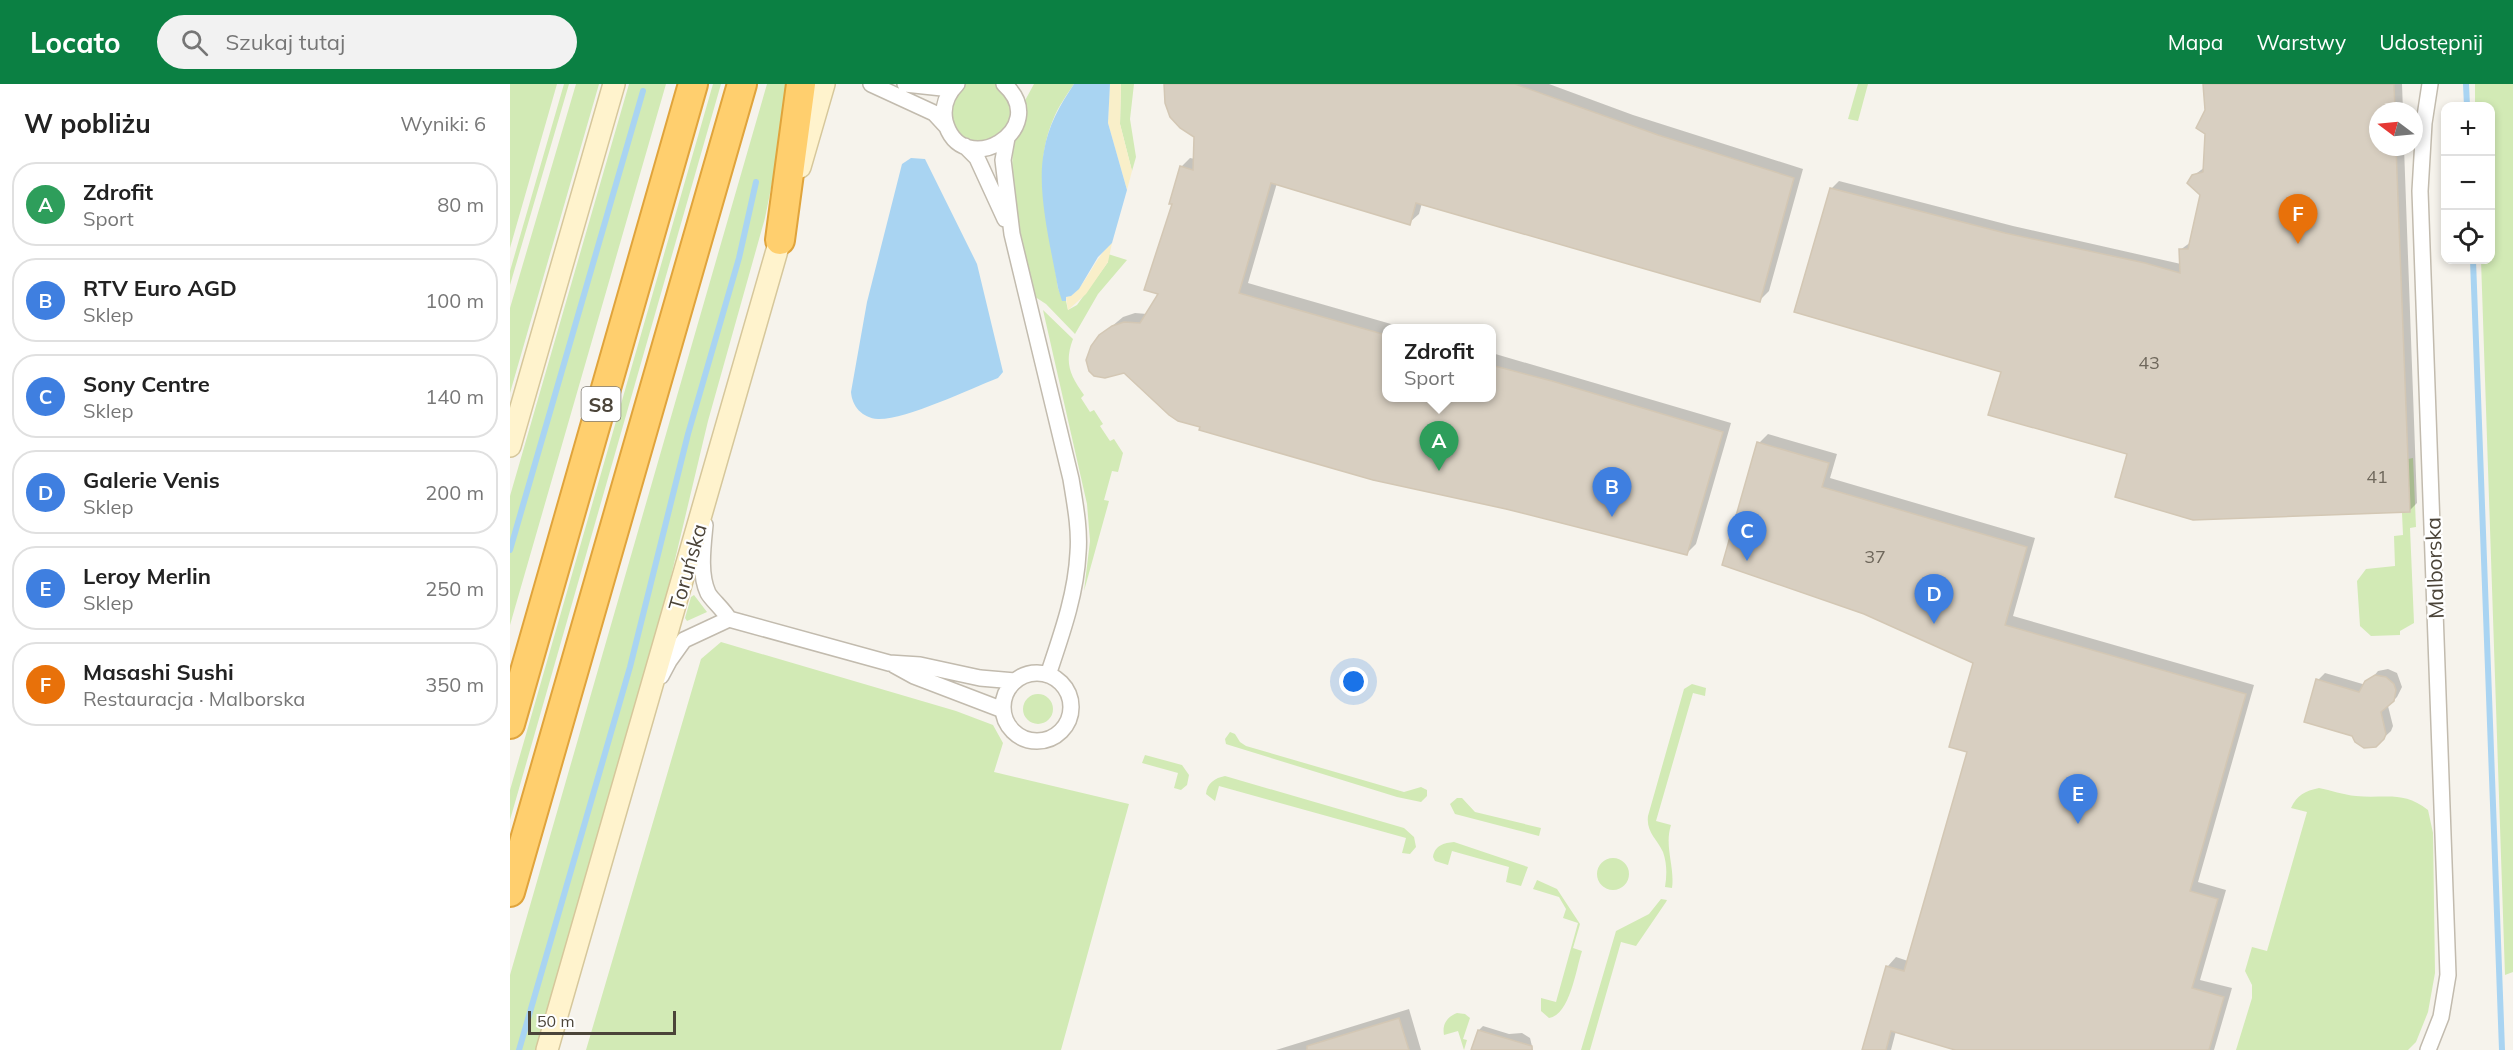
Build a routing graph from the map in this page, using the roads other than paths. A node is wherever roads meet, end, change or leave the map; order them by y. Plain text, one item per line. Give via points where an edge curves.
1 (614, 84) edge
2 (693, 84) edge
3 (741, 84) edge
4 (801, 84) edge
5 (824, 84) edge
6 (871, 84) edge
7 (905, 84) edge
8 (957, 84) edge
9 (1004, 84) edge
10 (2430, 84) edge
11 (947, 126) junction
12 (1007, 138) junction
13 (963, 144) junction
14 (1012, 234) junction
15 (780, 240) junction
16 (510, 446) edge
17 (707, 497) junction
18 (729, 619) junction
19 (889, 663) junction
20 (1048, 675) junction
21 (1015, 681) junction
22 (648, 703) junction
23 (1003, 710) junction
24 (510, 724) edge
25 (510, 892) edge
26 (547, 1050) edge
27 (2428, 1050) edge

1 - 16 main road
2 - 24 highway, S8
3 - 25 highway, S8
4 - 15 highway
5 - 15 main road, Toruńska
6 - 11 street via 934,113
7 - 8 street via 942,88
8 - 11 street via 944,107
9 - 12 street via 1012,92 1017,107 1016,124
10 - 27 street, Malborska via 2420,191 2448,975 2441,1017
11 - 13 street
12 - 13 street via 984,149
12 - 14 street via 1003,160
13 - 14 street via 977,158
14 - 20 street via 1071,479 1078,535 1072,595
15 - 17 main road, Toruńska
17 - 18 street via 703,569 708,593
17 - 22 main road, Toruńska
18 - 19 street
18 - 22 street via 684,640
19 - 21 street
19 - 23 street
20 - 21 street via 1031,674
20 - 23 street via 1064,687 1071,701 1070,716 1059,734 1044,741 1023,738 1011,729
21 - 23 street via 1006,694
22 - 26 main road, Toruńska

